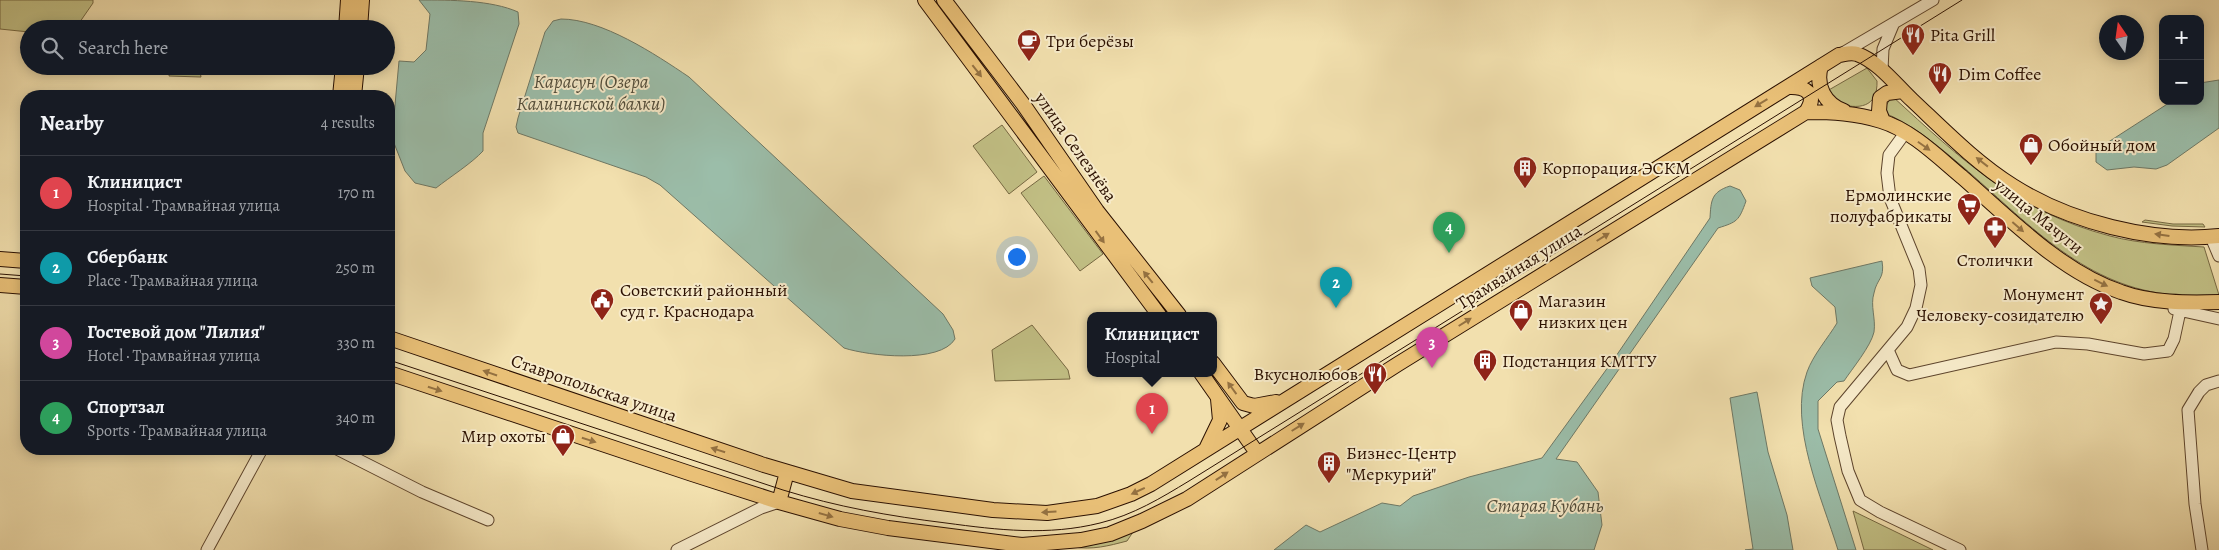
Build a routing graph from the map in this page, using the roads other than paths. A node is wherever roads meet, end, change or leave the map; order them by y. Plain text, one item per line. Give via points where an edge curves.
1 (348, 0) edge
2 (362, 0) edge
3 (925, 0) edge
4 (944, 0) edge
5 (1933, 0) edge
6 (347, 20) edge
7 (361, 20) edge
8 (1893, 25) junction
9 (1839, 55) junction
10 (1821, 66) junction
11 (1882, 70) junction
12 (341, 75) edge
13 (356, 75) edge
14 (1788, 86) junction
15 (340, 90) edge
16 (355, 90) edge
17 (1903, 91) junction
18 (1806, 112) junction
19 (1850, 113) junction
20 (1882, 121) junction
21 (1905, 133) junction
22 (2215, 236) edge
23 (2219, 256) edge
24 (0, 259) edge
25 (20, 261) edge
26 (0, 285) edge
27 (20, 287) edge
28 (2152, 299) junction
29 (2219, 302) edge
30 (2180, 311) junction
31 (1157, 312) edge
32 (1177, 312) edge
33 (2219, 319) edge
34 (395, 340) edge
35 (1888, 350) junction
36 (1217, 368) edge
37 (395, 375) edge
38 (1204, 377) edge
39 (2219, 381) edge
40 (1217, 396) junction
41 (1288, 398) junction
42 (1240, 429) junction
43 (1204, 452) junction
44 (1257, 453) junction
45 (259, 455) edge
46 (349, 455) edge
47 (788, 472) junction
48 (779, 502) junction
49 (1097, 506) joint
50 (488, 520) dead end
51 (207, 550) edge
52 (677, 550) edge
53 (1960, 550) edge
54 (2202, 550) edge

1 - 6 main road
2 - 7 main road
3 -> 31 main road, улица Селезнёва
32 -> 4 main road, улица Селезнёва via 1112,232 1023,104
5 - 8 street, Трамвайная улица
8 - 9 street, Трамвайная улица
8 - 11 street via 1883,49
9 - 10 main road, Трамвайная улица
9 - 11 main road, улица Мачуги via 1858,54
10 - 14 main road, Трамвайная улица
10 - 19 main road via 1823,96 1837,109
11 - 17 main road, улица Мачуги
12 - 15 main road
13 - 16 main road
14 - 18 main road via 1801,86 1807,91 1811,105
14 -> 41 main road, Трамвайная улица
17 - 20 main road via 1887,92 1880,98 1878,111
22 -> 17 main road, улица Мачуги via 2170,236 2115,228 2051,207 2012,186 1964,149
18 - 19 main road, улица Мачуги
44 -> 18 main road, Трамвайная улица
19 - 20 main road, улица Мачуги
20 - 21 main road, улица Мачуги
21 -> 28 main road, улица Мачуги via 1938,156 2036,242 2080,273 2121,292
21 - 35 street via 1890,155 1887,173 1890,198 1919,269 1921,286 1907,327
22 - 23 street
24 - 25 main road
26 - 27 main road
28 - 29 main road, улица Мачуги
28 - 30 street
30 - 33 street
30 - 35 street via 2168,351 2144,354 2056,342 1909,375 1897,370
47 -> 34 main road, Ставропольская улица
35 - 53 street via 1840,407 1837,420 1848,470 1860,500
41 -> 36 main road via 1263,405 1243,403
37 -> 48 main road
38 - 40 main road
39 - 54 street via 2198,392 2188,410
40 - 42 main road
40 - 43 main road via 1220,420
41 - 42 main road, Трамвайная улица
42 - 43 main road, Трамвайная улица
42 - 44 main road
43 -> 49 main road, Трамвайная улица via 1151,484
48 -> 44 main road, Трамвайная улица via 888,528 1022,545 1081,540 1110,534 1166,510
45 - 51 street
46 - 50 street via 422,492
47 - 48 main road
49 -> 47 main road, Ставропольская улица via 1047,513 993,510 852,491
48 - 52 street

